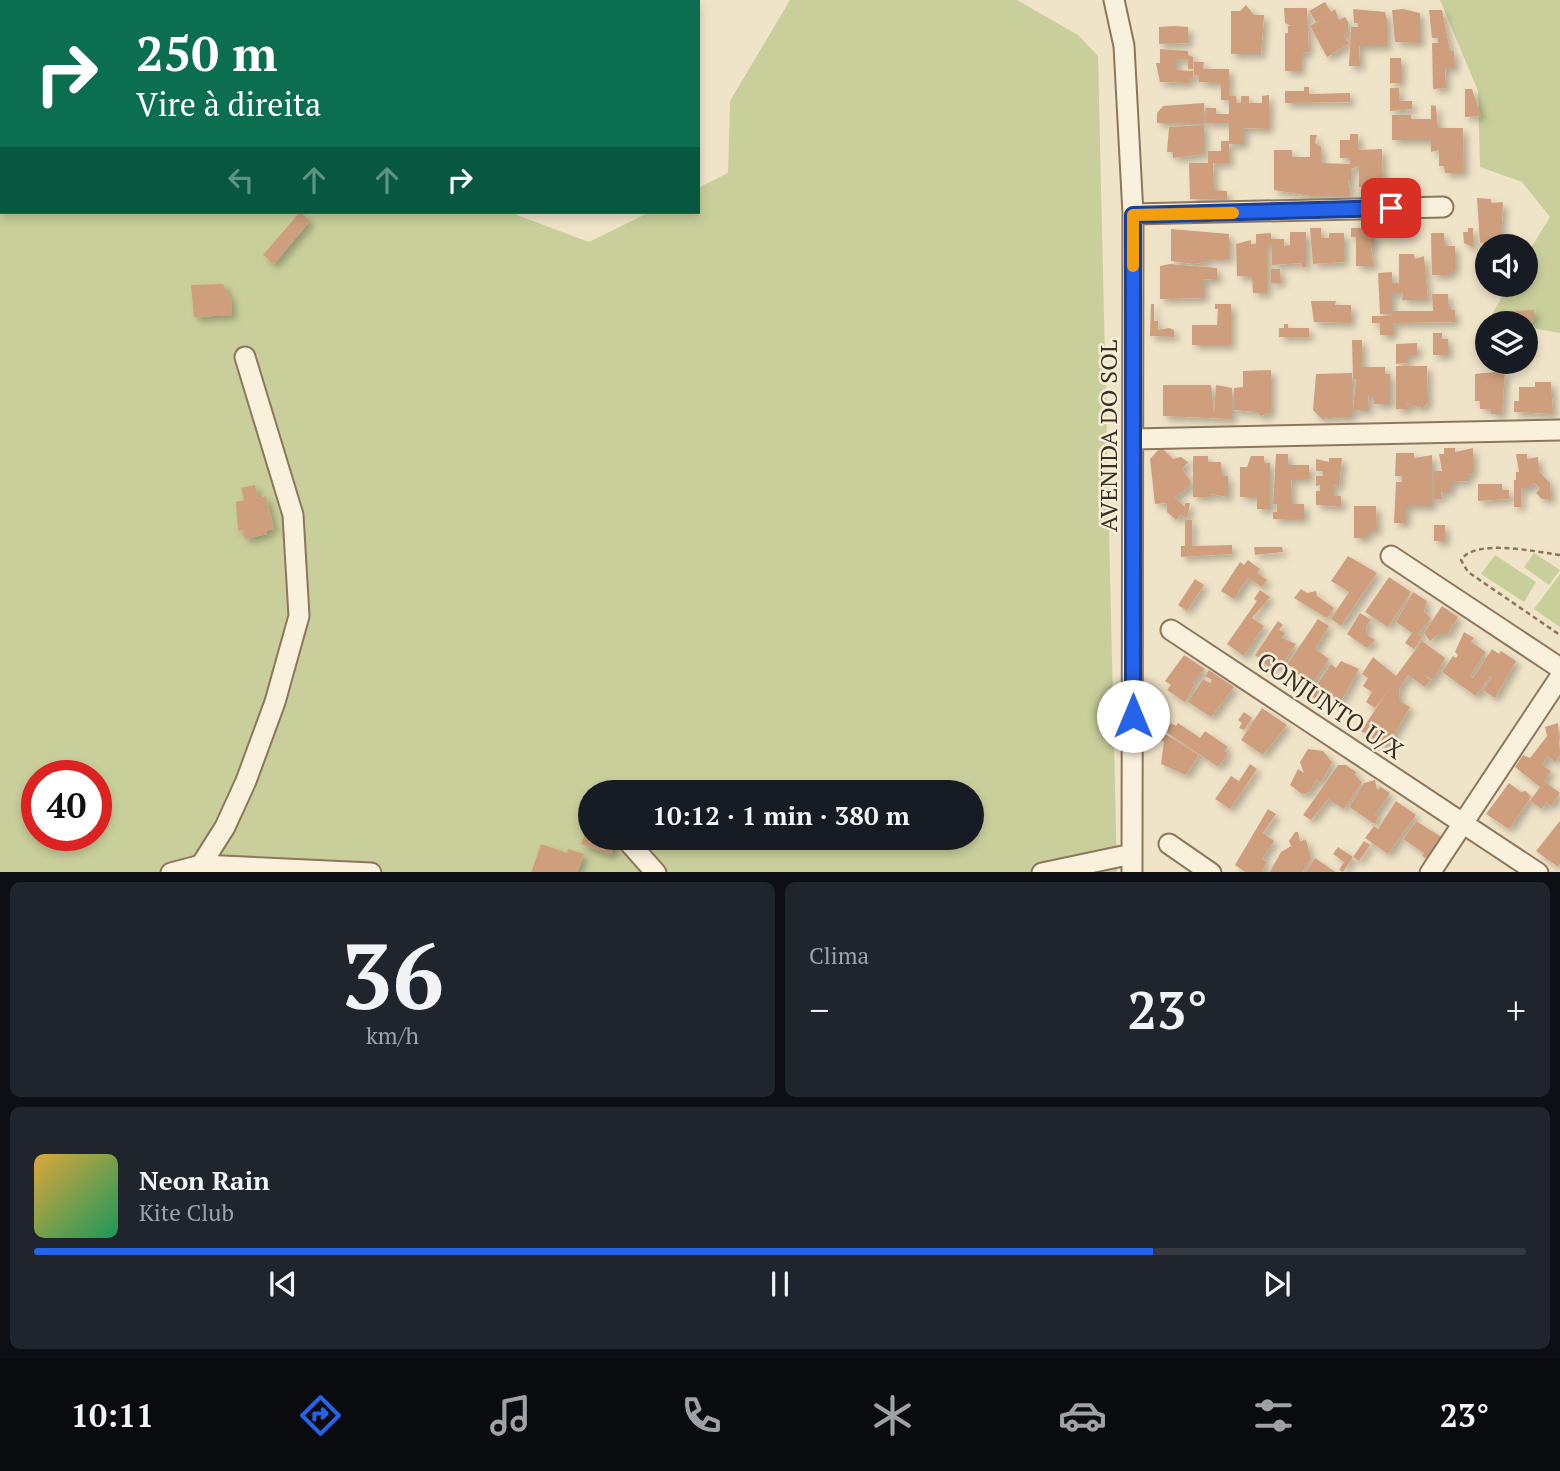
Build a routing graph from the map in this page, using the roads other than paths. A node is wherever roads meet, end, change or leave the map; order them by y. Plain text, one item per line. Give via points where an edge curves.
1 (1114, 0) edge
2 (1443, 207) dead end
3 (1133, 215) junction
4 (245, 357) dead end
5 (1560, 430) edge
6 (1133, 439) junction
7 (1391, 556) dead end
8 (1171, 630) dead end
9 (1560, 668) edge
10 (1560, 677) edge
11 (1461, 822) junction
12 (1169, 844) dead end
13 (636, 850) edge
14 (1132, 863) edge
15 (201, 865) junction
16 (175, 872) edge
17 (350, 872) edge
18 (655, 872) edge
19 (1051, 872) edge
20 (1210, 872) edge
21 (1431, 872) edge
22 (1536, 872) edge

1 - 3 street, AVENIDA DO SOL via 1124,46
2 - 3 street
3 - 6 street, AVENIDA DO SOL
4 - 15 street via 293,515 299,617 246,781
5 - 6 street
6 - 14 street, AVENIDA DO SOL
7 - 9 street
8 - 11 street, CONJUNTO U/X
10 - 11 street
11 - 21 street
11 - 22 street, CONJUNTO U/X
12 - 20 street
13 - 18 street
14 - 19 street
15 - 16 street
15 - 17 street

